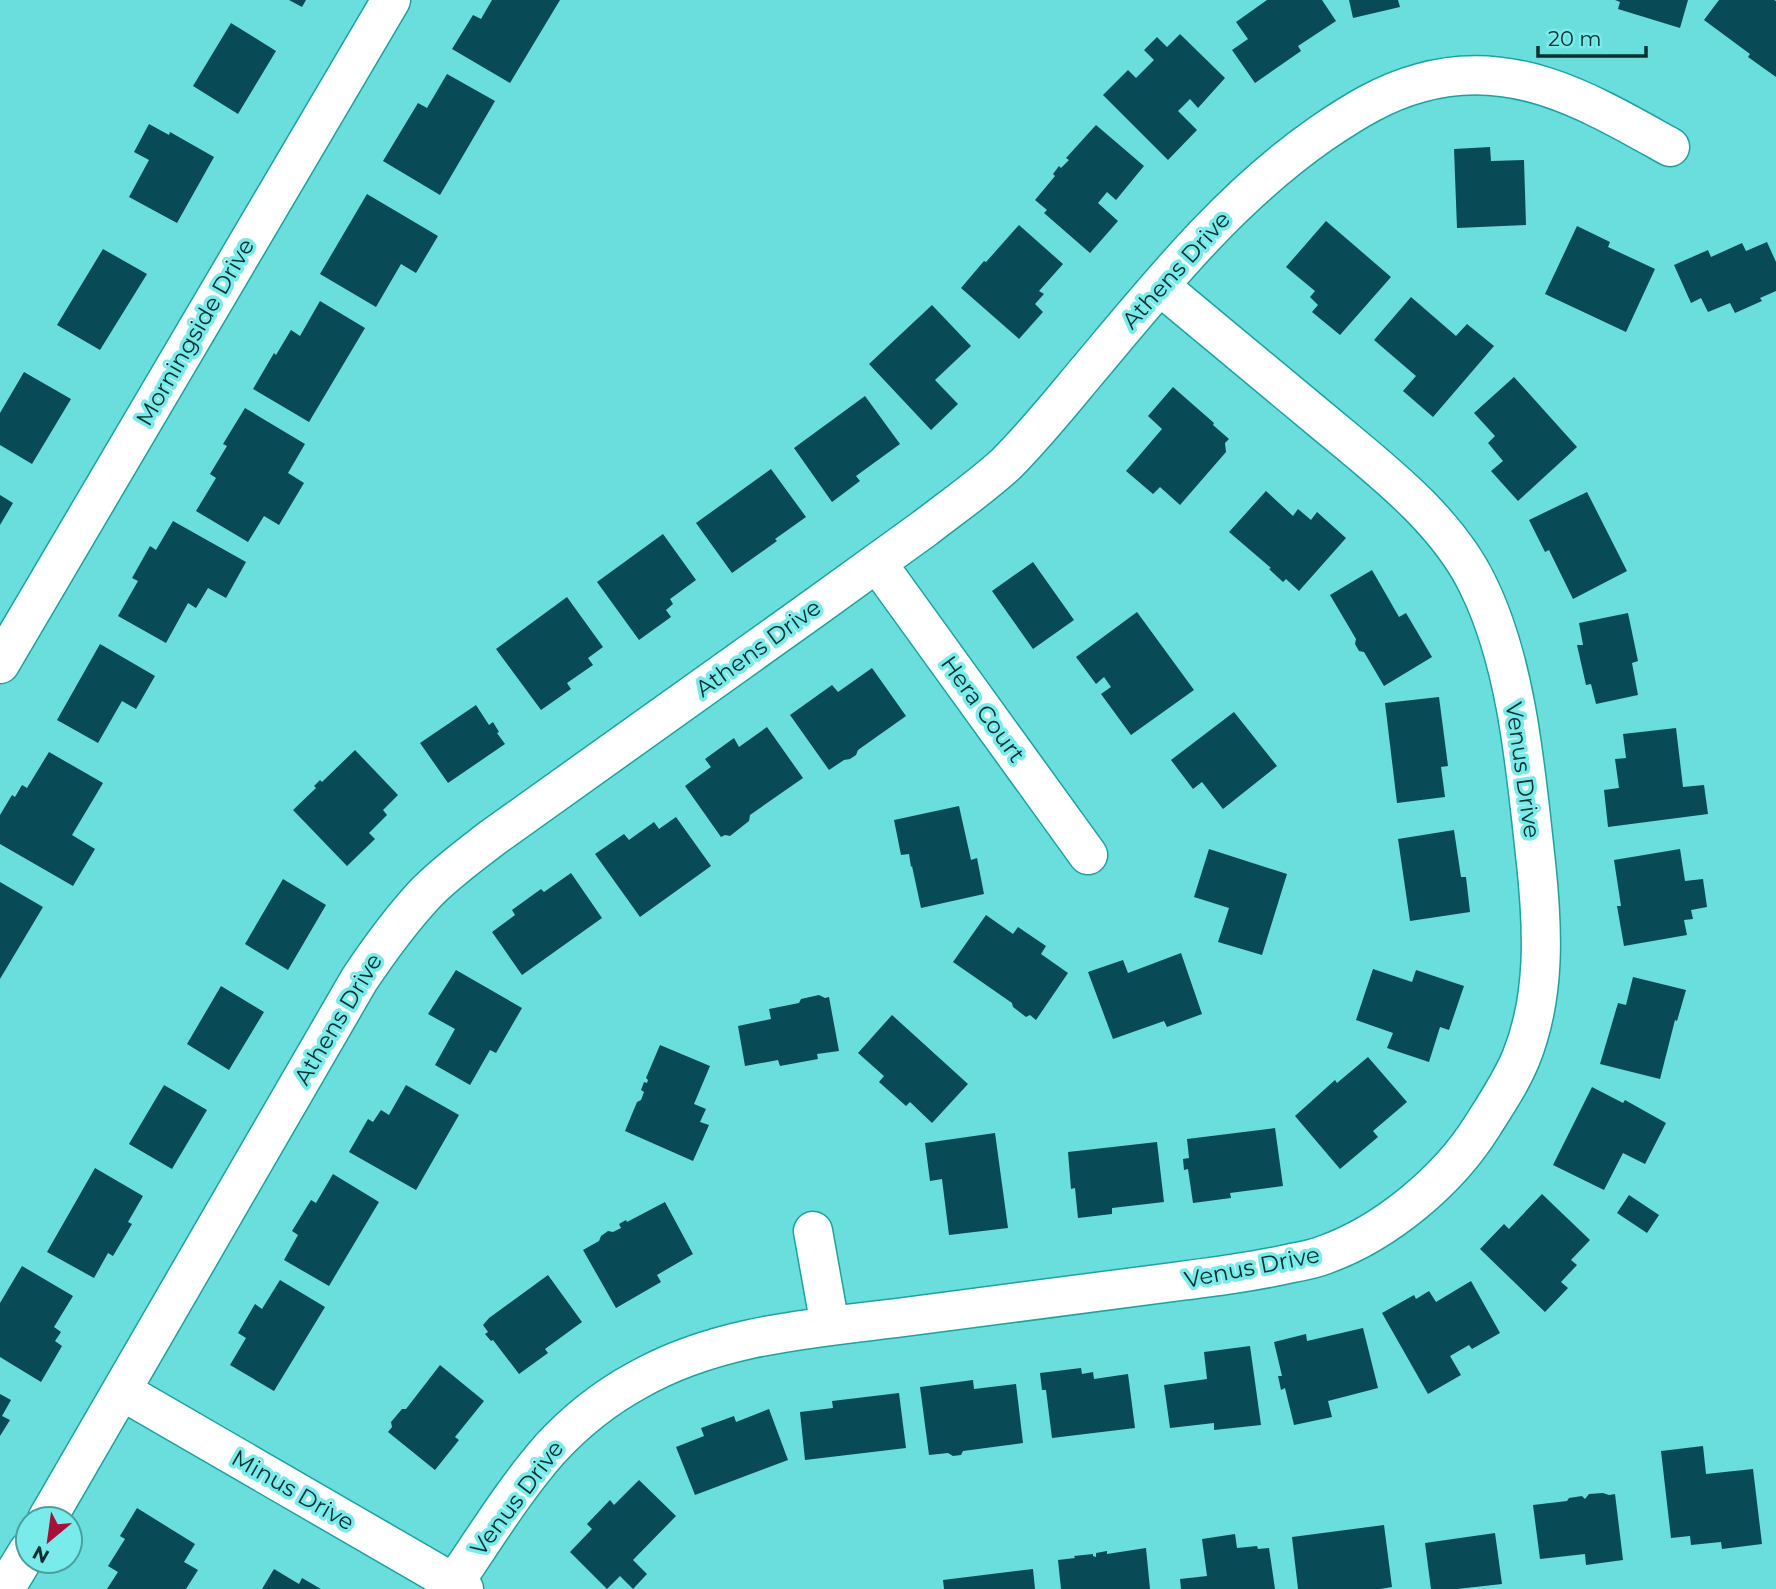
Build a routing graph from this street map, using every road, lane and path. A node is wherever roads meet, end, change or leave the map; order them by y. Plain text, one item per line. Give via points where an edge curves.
1 (391, 0) edge
2 (1670, 148) dead end
3 (1160, 286) junction
4 (877, 562) junction
5 (0, 664) edge
6 (1088, 855) dead end
7 (813, 1231) dead end
8 (830, 1326) junction
9 (122, 1391) junction
10 (55, 1505) edge
11 (459, 1586) edge

1 - 5 street, Morningside Drive
2 - 3 street, Athens Drive via 1554,88 1507,77 1458,75 1421,82 1381,96 1302,147 1217,222
3 - 4 street, Athens Drive via 1005,464
3 - 8 street, Venus Drive via 1423,508 1478,583 1509,674 1525,762 1539,895 1542,952 1538,1000 1522,1056 1471,1145 1437,1180 1405,1210 1323,1256 1203,1279
4 - 6 street, Hera Court
4 - 9 street, Athens Drive via 492,838 426,893 359,980
7 - 8 street
8 - 11 street, Venus Drive via 735,1342 686,1358 637,1380 593,1410 552,1446 517,1492
9 - 10 street, Athens Drive
9 - 11 street, Minus Drive

